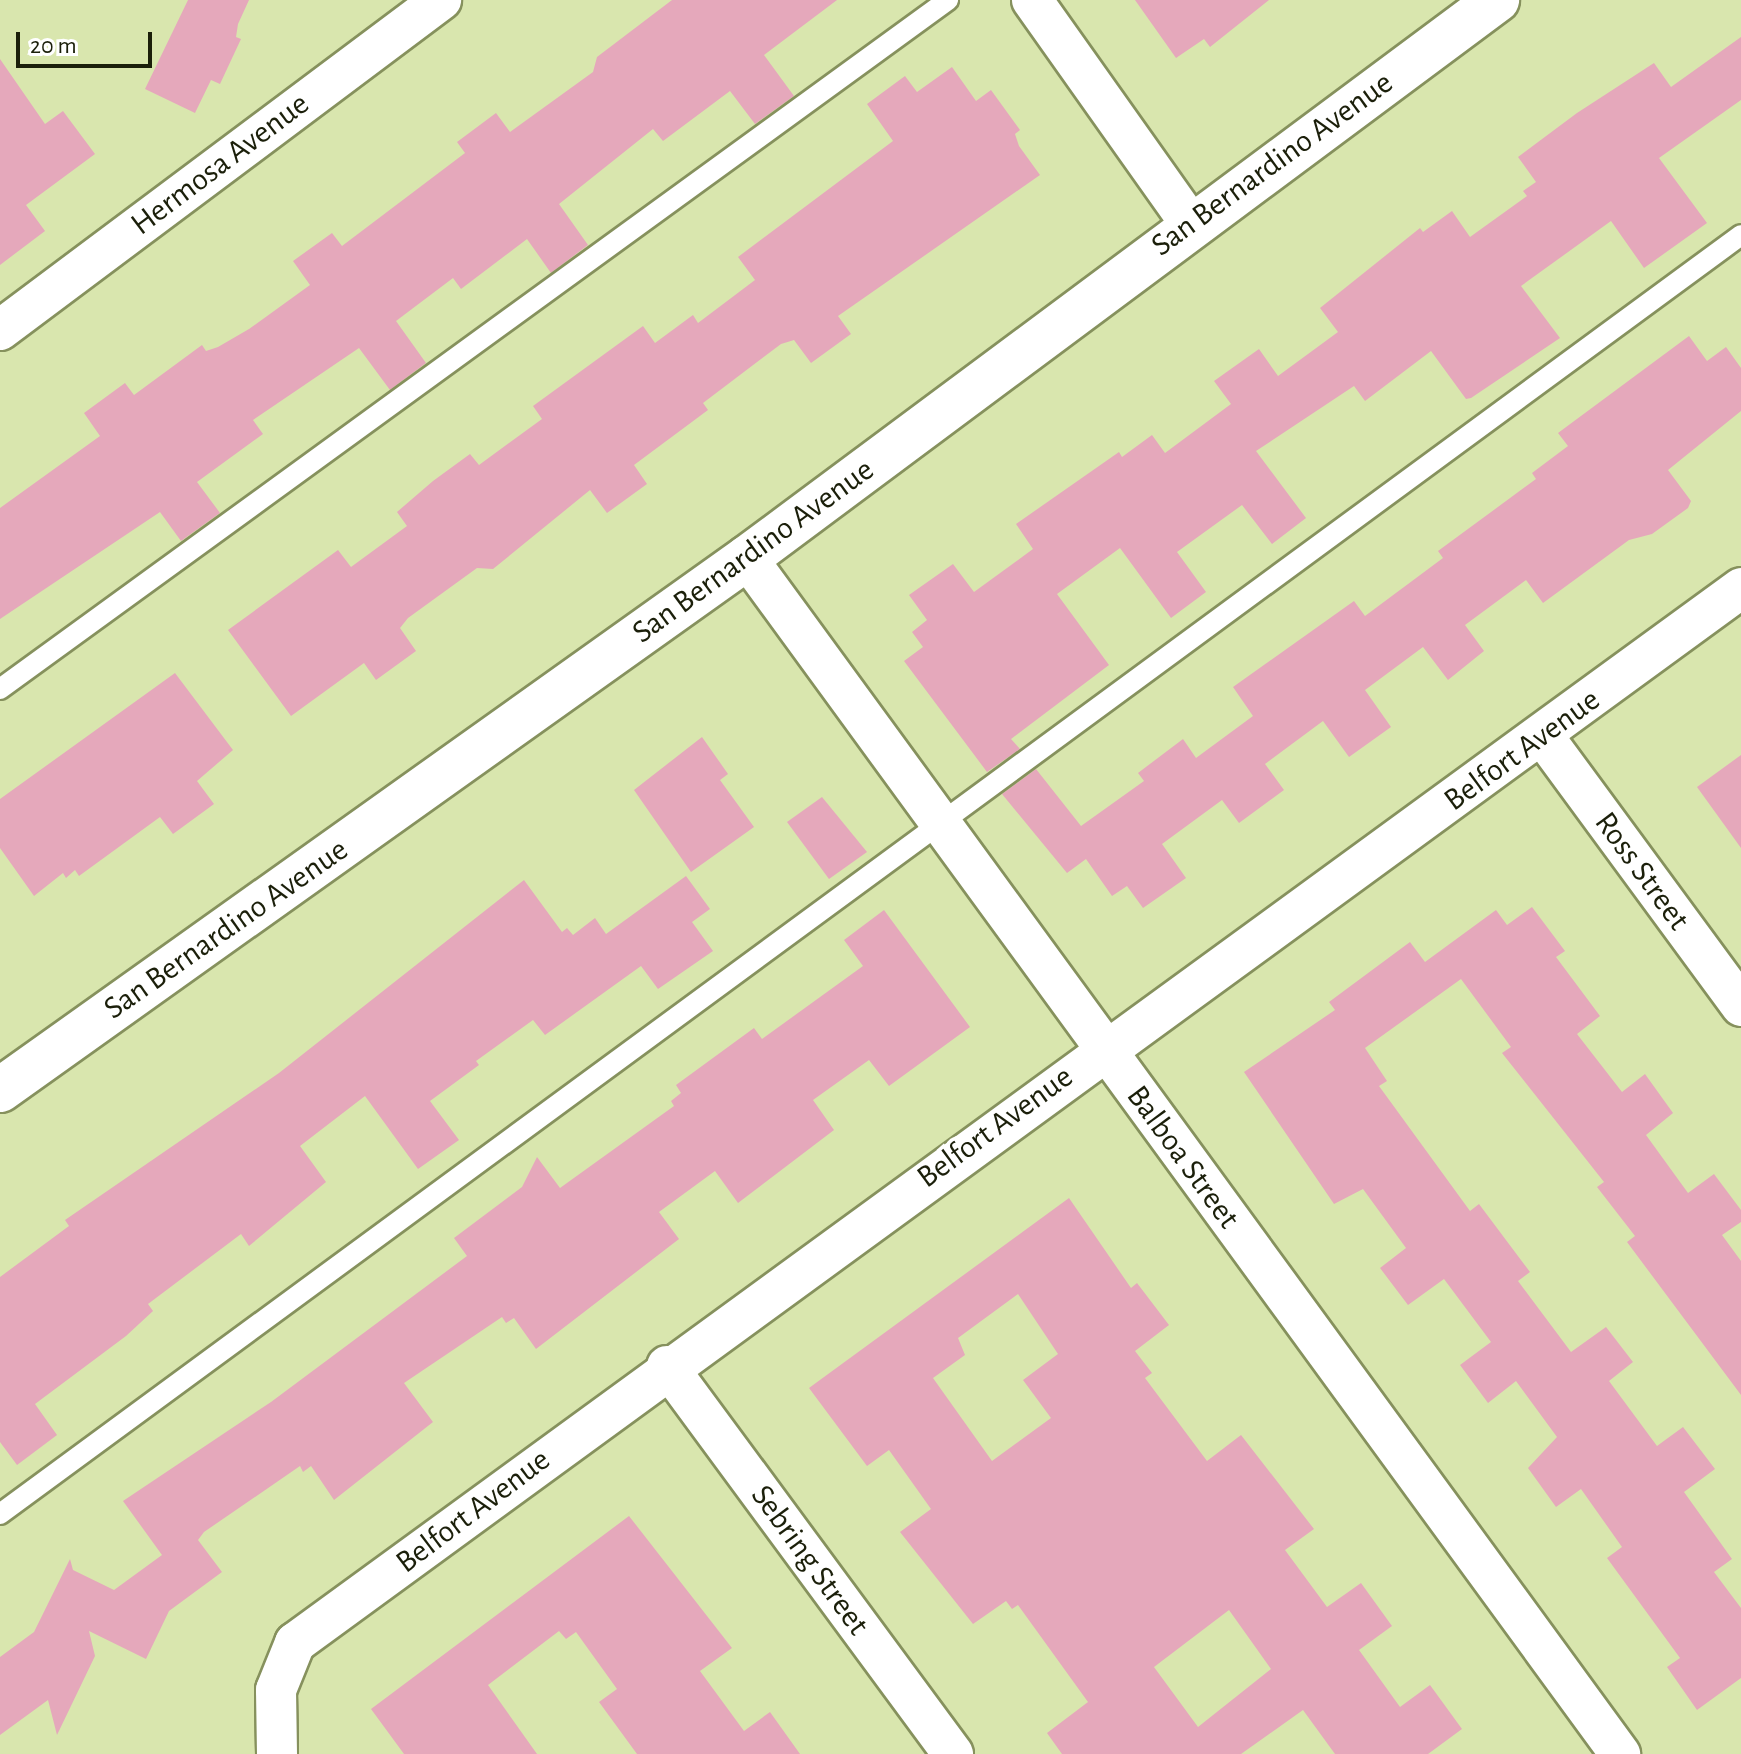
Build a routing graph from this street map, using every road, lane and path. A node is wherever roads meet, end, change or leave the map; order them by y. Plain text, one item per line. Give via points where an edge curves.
1 (948, 0) edge
2 (1032, 0) edge
3 (1497, 0) edge
4 (420, 6) edge
5 (1190, 223) junction
6 (1741, 235) edge
7 (0, 330) edge
8 (747, 558) junction
9 (1741, 588) edge
10 (0, 689) edge
11 (1543, 736) junction
12 (941, 824) junction
13 (1741, 1006) edge
14 (1104, 1049) junction
15 (0, 1090) edge
16 (667, 1366) junction
17 (0, 1514) edge
18 (277, 1754) edge
19 (953, 1754) edge
20 (1620, 1754) edge

1 - 10 lane
2 - 5 street
3 - 5 main road, San Bernardino Avenue
4 - 7 street, Hermosa Avenue
5 - 8 main road, San Bernardino Avenue
6 - 12 lane
8 - 12 street, Balboa Street
8 - 15 main road, San Bernardino Avenue
9 - 11 street, Belfort Avenue
11 - 13 street, Ross Street
11 - 14 street, Belfort Avenue
12 - 14 street, Balboa Street
12 - 17 lane
14 - 16 street, Belfort Avenue
14 - 20 street, Balboa Street
16 - 18 street, Belfort Avenue via 295,1643 276,1690
16 - 19 street, Sebring Street

